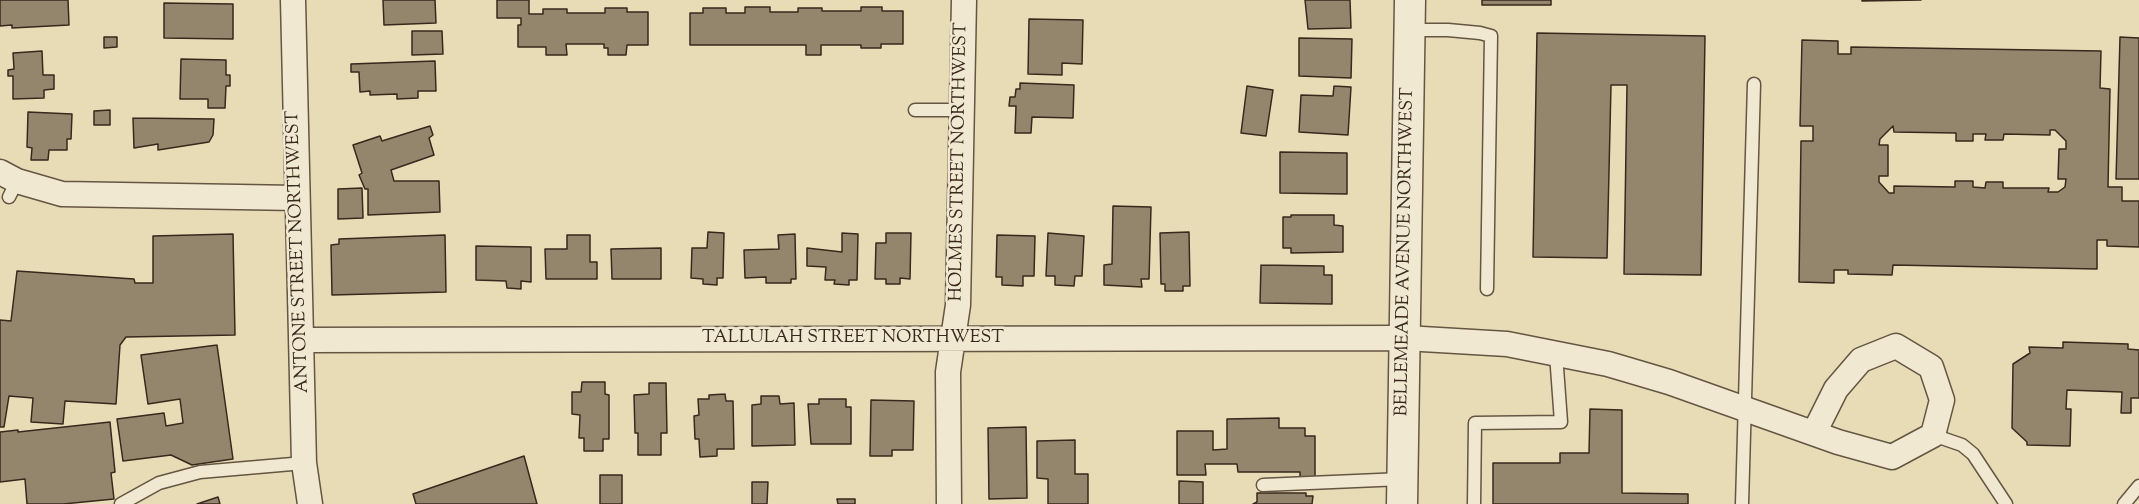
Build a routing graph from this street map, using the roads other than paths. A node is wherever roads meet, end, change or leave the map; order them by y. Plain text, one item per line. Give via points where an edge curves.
1 (293, 0) edge
2 (964, 0) edge
3 (1410, 0) edge
4 (1410, 30) junction
5 (1754, 84) dead end
6 (915, 110) dead end
7 (962, 110) junction
8 (8, 184) edge
9 (297, 198) junction
10 (1487, 289) dead end
11 (1405, 338) junction
12 (952, 339) junction
13 (302, 340) junction
14 (1556, 354) junction
15 (1744, 408) junction
16 (1814, 433) junction
17 (1933, 435) junction
18 (304, 463) junction
19 (1263, 485) dead end
20 (2139, 486) edge
21 (1402, 492) edge
22 (121, 504) edge
23 (310, 504) edge
24 (949, 504) edge
25 (1474, 504) edge
26 (1742, 504) edge
27 (2006, 504) edge
28 (2124, 504) edge

1 - 9 street, ANTONE STREET NORTHWEST
2 - 7 street, HOLMES STREET NORTHWEST
3 - 4 street, BELLEMEADE AVENUE NORTHWEST
4 - 10 lane via 1457,30 1491,36
4 - 11 street, BELLEMEADE AVENUE NORTHWEST
5 - 15 lane
6 - 7 lane
7 - 12 street, HOLMES STREET NORTHWEST via 958,304
8 - 9 street via 106,199
9 - 13 street, ANTONE STREET NORTHWEST
11 - 12 street, TALLULAH STREET NORTHWEST
11 - 14 street, TALLULAH STREET NORTHWEST via 1507,344
11 - 21 street, BELLEMEADE AVENUE NORTHWEST
12 - 13 street, TALLULAH STREET NORTHWEST
12 - 24 street, HOLMES STREET NORTHWEST via 948,372
13 - 18 street, ANTONE STREET NORTHWEST
14 - 15 street, TALLULAH STREET NORTHWEST via 1608,364
14 - 25 lane via 1561,422 1475,423
15 - 16 street, TALLULAH STREET NORTHWEST
15 - 26 lane
16 - 17 street via 1892,457
16 - 17 street via 1836,389 1861,360 1896,346 1930,367 1942,400
17 - 27 lane via 1962,445 1973,454
18 - 22 lane via 200,472 159,483
18 - 23 street, ANTONE STREET NORTHWEST
19 - 21 lane
20 - 28 lane

